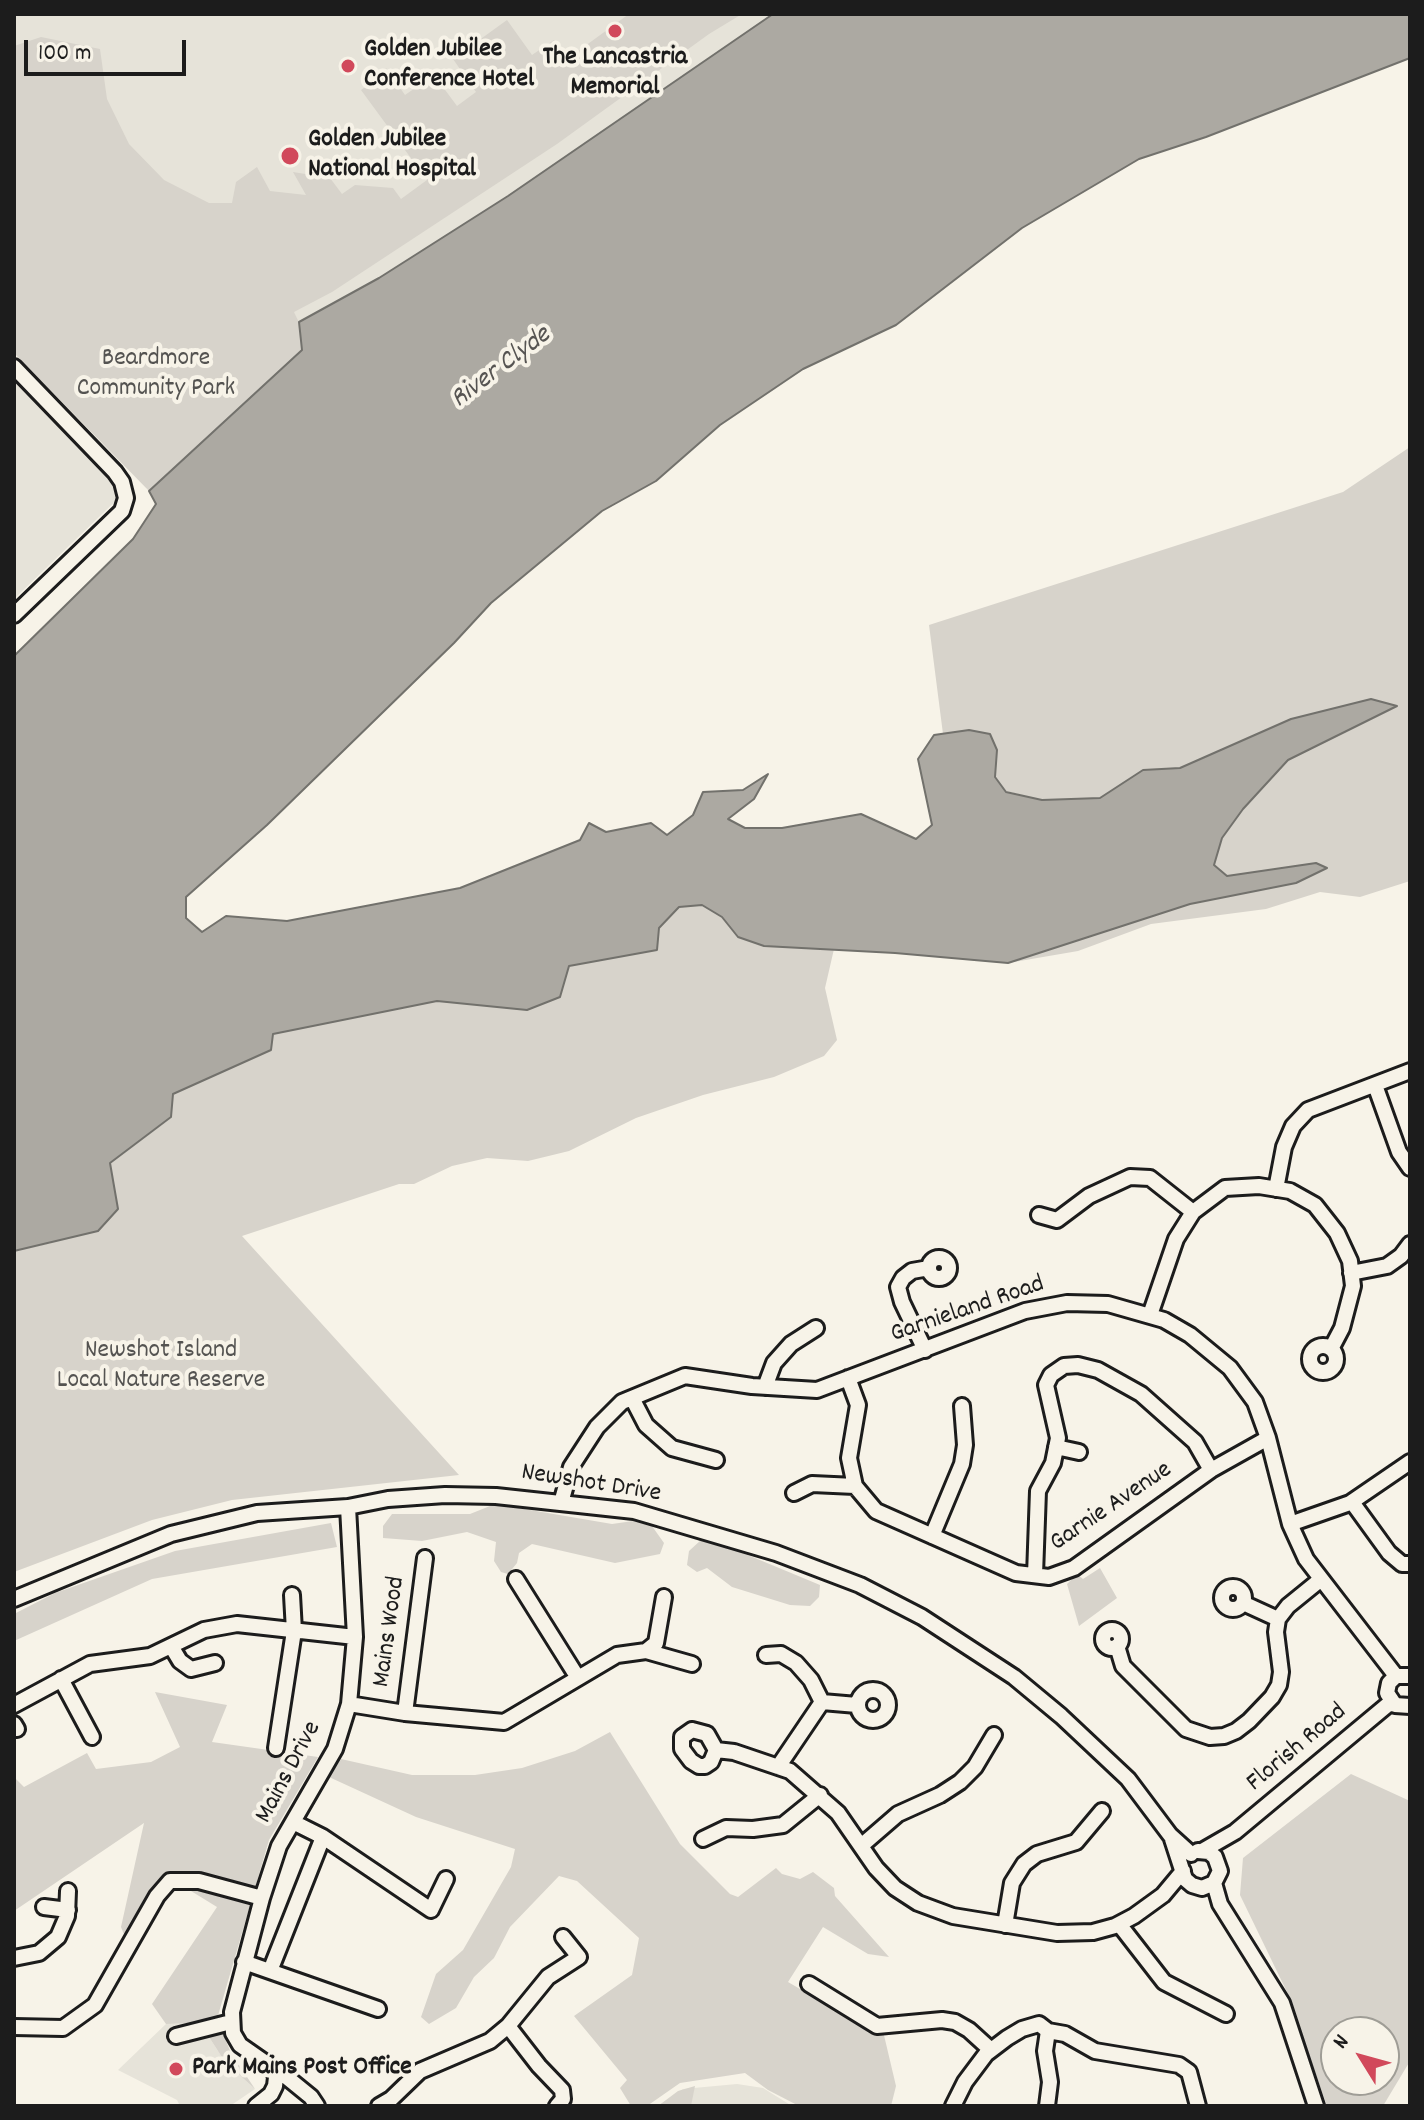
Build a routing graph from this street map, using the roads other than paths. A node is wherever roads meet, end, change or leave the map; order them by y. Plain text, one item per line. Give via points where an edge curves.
1 (14, 367) edge
2 (14, 615) edge
3 (1410, 1071) edge
4 (1375, 1085) junction
5 (1410, 1168) edge
6 (1276, 1189) junction
7 (1193, 1212) junction
8 (1039, 1215) dead end
9 (1410, 1244) edge
10 (929, 1268) dead end
11 (1351, 1273) junction
12 (1150, 1315) junction
13 (816, 1328) dead end
14 (1331, 1349) dead end
15 (925, 1350) junction
16 (848, 1378) junction
17 (765, 1387) junction
18 (632, 1398) junction
19 (962, 1406) dead end
20 (1268, 1438) junction
21 (1056, 1447) junction
22 (1079, 1452) dead end
23 (716, 1460) dead end
24 (1410, 1462) edge
25 (1211, 1470) junction
26 (855, 1486) junction
27 (794, 1493) dead end
28 (1352, 1502) junction
29 (561, 1503) junction
30 (348, 1507) junction
31 (1290, 1524) junction
32 (932, 1536) junction
33 (425, 1558) dead end
34 (1410, 1564) edge
35 (1035, 1575) junction
36 (516, 1579) dead end
37 (1320, 1580) junction
38 (292, 1595) dead end
39 (664, 1597) dead end
40 (14, 1599) edge
41 (1243, 1603) dead end
42 (1278, 1619) junction
43 (294, 1631) junction
44 (355, 1637) junction
45 (171, 1646) junction
46 (1117, 1646) dead end
47 (646, 1651) junction
48 (766, 1655) dead end
49 (215, 1663) dead end
50 (692, 1664) dead end
51 (1403, 1676) edge
52 (578, 1678) junction
53 (61, 1679) junction
54 (822, 1702) junction
55 (1391, 1702) junction
56 (349, 1704) junction
57 (14, 1705) edge
58 (857, 1705) dead end
59 (1410, 1706) edge
60 (405, 1713) junction
61 (994, 1735) dead end
62 (92, 1737) dead end
63 (276, 1748) dead end
64 (716, 1750) dead end
65 (778, 1767) junction
66 (820, 1795) junction
67 (1102, 1811) dead end
68 (293, 1822) junction
69 (323, 1837) junction
70 (703, 1839) dead end
71 (861, 1846) junction
72 (1195, 1860) junction
73 (446, 1879) dead end
74 (1205, 1886) junction
75 (68, 1891) dead end
76 (1163, 1895) junction
77 (262, 1898) junction
78 (44, 1907) dead end
79 (68, 1910) junction
80 (1119, 1924) junction
81 (1005, 1925) junction
82 (563, 1937) dead end
83 (14, 1958) edge
84 (244, 1962) junction
85 (270, 1971) junction
86 (809, 1984) dead end
87 (378, 2009) dead end
88 (1226, 2014) dead end
89 (231, 2022) junction
90 (508, 2026) junction
91 (14, 2027) edge
92 (1048, 2031) junction
93 (176, 2036) dead end
94 (991, 2050) junction
95 (274, 2073) junction
96 (388, 2104) edge
97 (256, 2106) edge
98 (317, 2106) edge
99 (557, 2106) edge
100 (953, 2106) edge
101 (1047, 2106) edge
102 (1198, 2106) edge
103 (1316, 2106) edge

1 - 2 street via 115,472 126,498 122,511
3 - 4 street
4 - 5 street
4 - 6 street via 1308,1110 1284,1147
6 - 7 street via 1225,1188
6 - 11 street via 1315,1205 1337,1233
7 - 8 street via 1150,1178 1130,1177 1089,1196 1057,1220
7 - 12 street via 1176,1239
9 - 11 street via 1387,1266
10 - 15 street via 912,1271 898,1287
11 - 14 street via 1353,1286 1342,1328
12 - 15 street, Garnieland Road via 1108,1304 1067,1303 1025,1311
12 - 20 street, Garnieland Road via 1190,1335 1230,1368 1255,1402
13 - 17 street via 774,1363
15 - 16 street, Garnieland Road
16 - 17 street, Garnieland Road via 817,1390
16 - 26 street via 858,1405 849,1458
17 - 18 street, Garnieland Road via 685,1376
18 - 23 street via 646,1425 672,1448
18 - 29 street, Garnieland Road via 597,1427 571,1467
19 - 32 street via 962,1464
20 - 25 street, Garnie Avenue
20 - 31 street, Garnieland Road
21 - 22 street
21 - 25 street, Garnie Avenue via 1046,1385 1064,1366 1078,1365 1141,1394 1195,1442
21 - 35 street, Garnie Avenue via 1038,1491
24 - 28 street
25 - 35 street, Garnie Avenue via 1074,1568 1049,1577
26 - 27 street via 812,1484
26 - 32 street, Garnie Avenue via 876,1511
28 - 31 street
28 - 34 street via 1389,1553
29 - 30 street, Newshot Drive via 445,1495
29 - 72 street, Newshot Drive via 634,1511 715,1533 860,1585 922,1617 1014,1677 1061,1716 1128,1779
30 - 40 street, Newshot Drive via 257,1513 171,1534
30 - 44 street, Mains Drive
31 - 37 street, Garnieland Road
32 - 35 street, Garnie Avenue via 1016,1573
33 - 60 street, Mains Wood
36 - 52 street
37 - 42 street
37 - 51 street, Garnieland Road
38 - 43 street
39 - 47 street via 656,1643
41 - 42 street
42 - 46 street via 1279,1685 1262,1710 1224,1736 1186,1729 1123,1666
43 - 44 street
43 - 45 street via 237,1624 204,1630
43 - 63 street
44 - 56 street, Mains Drive
45 - 49 street via 191,1669
45 - 53 street via 150,1656 90,1664
47 - 50 street
47 - 52 street, Mains Wood via 617,1655
48 - 54 street via 781,1654 796,1663
51 - 55 street via 1387,1688
52 - 60 street, Mains Wood via 504,1722
53 - 57 street
53 - 62 street
54 - 58 street
54 - 65 street
55 - 59 street
55 - 72 street, Florish Road
56 - 60 street, Mains Wood
56 - 68 street, Mains Drive via 335,1749
61 - 71 street via 960,1782 898,1814
64 - 65 street
65 - 66 street
66 - 70 street via 783,1825 726,1828
66 - 71 street
67 - 81 street via 1076,1842 1037,1854 1024,1864 1012,1883
68 - 69 street
68 - 77 street, Mains Drive
69 - 73 street via 431,1910
69 - 85 street
71 - 81 street via 885,1879 918,1903 953,1916
72 - 74 street, Newshot Drive via 1185,1879
72 - 74 street via 1220,1871
72 - 76 street, Florish Road
74 - 76 street
74 - 103 street via 1282,2003
75 - 79 street
76 - 80 street
77 - 84 street, Mains Drive
77 - 91 street via 199,1881 170,1881 95,2005 63,2028
78 - 79 street
79 - 83 street via 51,1945
80 - 81 street via 1069,1934
80 - 88 street via 1164,1982
82 - 90 street via 579,1957 548,1977
84 - 85 street
84 - 89 street, Mains Drive
85 - 87 street
86 - 94 street via 877,2026 955,2022
89 - 93 street
89 - 95 street via 240,2045
90 - 96 street via 490,2041 420,2071
90 - 99 street via 562,2090
92 - 94 street via 1039,2024 1022,2029
92 - 101 street
92 - 102 street via 1095,2051 1179,2065 1189,2072
94 - 100 street
95 - 97 street via 271,2094
95 - 98 street via 284,2075

